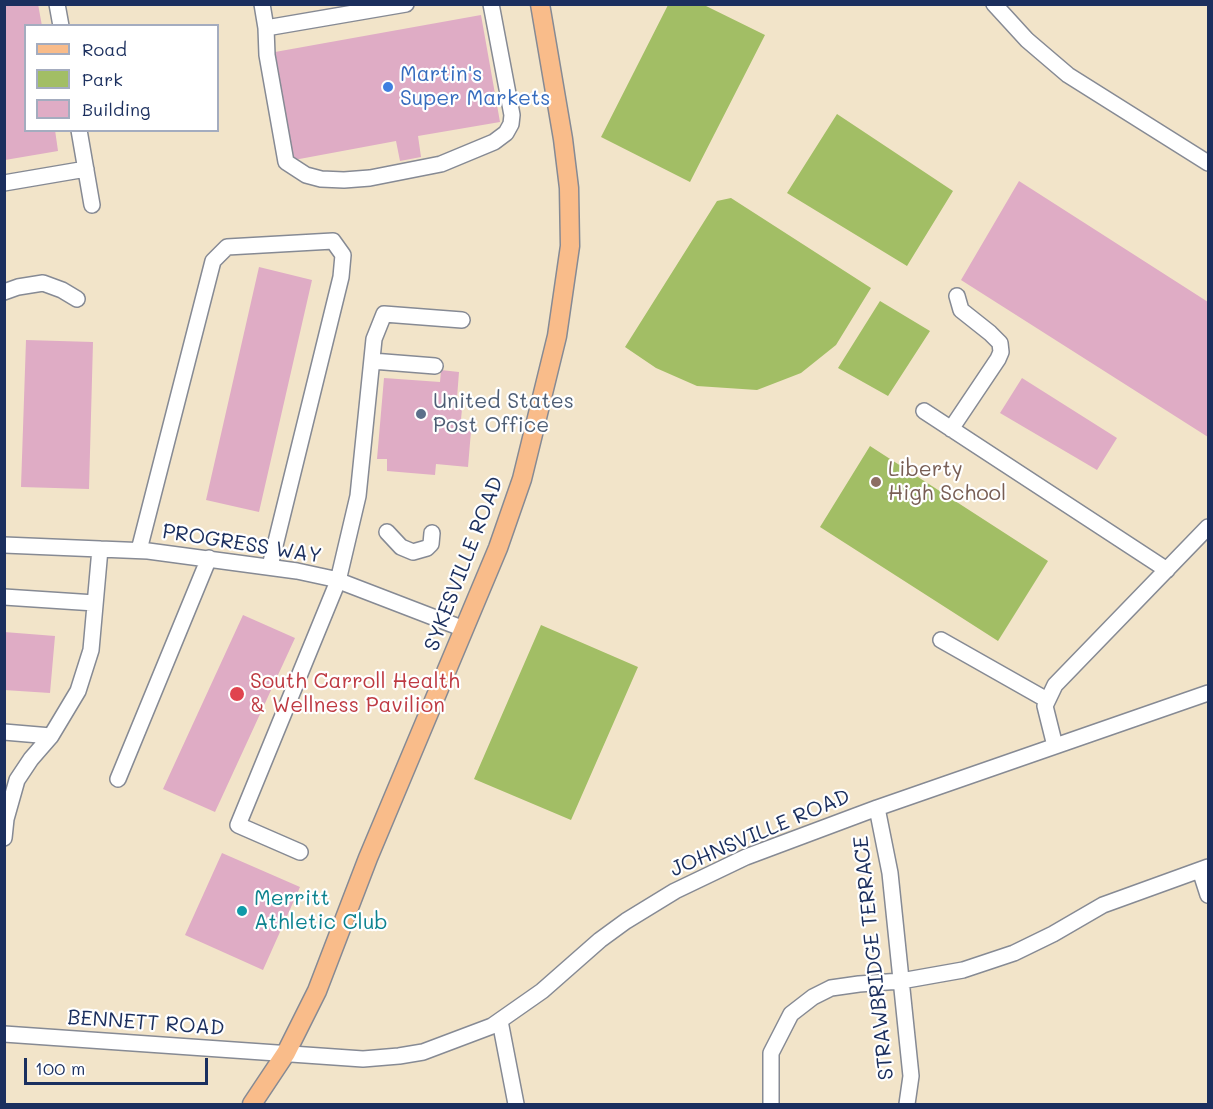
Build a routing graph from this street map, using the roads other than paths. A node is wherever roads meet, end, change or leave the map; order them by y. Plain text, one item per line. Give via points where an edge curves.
1 (57, 4) edge
2 (262, 4) edge
3 (406, 4) edge
4 (490, 4) edge
5 (540, 4) edge
6 (994, 4) edge
7 (61, 24) edge
8 (266, 28) junction
9 (79, 132) edge
10 (1209, 163) edge
11 (86, 169) junction
12 (4, 183) edge
13 (92, 205) dead end
14 (4, 292) edge
15 (957, 296) dead end
16 (77, 299) dead end
17 (462, 320) dead end
18 (372, 361) junction
19 (435, 366) dead end
20 (924, 411) dead end
21 (951, 429) junction
22 (1209, 527) edge
23 (387, 532) dead end
24 (432, 533) dead end
25 (4, 545) edge
26 (99, 549) junction
27 (139, 550) junction
28 (209, 558) junction
29 (270, 566) junction
30 (1167, 570) junction
31 (338, 581) junction
32 (4, 597) edge
33 (95, 603) junction
34 (464, 629) junction
35 (941, 640) dead end
36 (1209, 693) edge
37 (1047, 700) junction
38 (4, 732) edge
39 (51, 736) junction
40 (1055, 746) junction
41 (118, 779) dead end
42 (877, 808) junction
43 (4, 838) edge
44 (300, 852) dead end
45 (1204, 868) edge
46 (1209, 895) edge
47 (901, 981) junction
48 (500, 1021) junction
49 (4, 1034) edge
50 (285, 1053) junction
51 (252, 1104) edge
52 (516, 1104) edge
53 (771, 1104) edge
54 (907, 1104) edge

1 - 7 street
2 - 8 street
3 - 8 street
4 - 8 street via 512,116 506,133 441,164 370,178 321,178 306,175 286,162
5 - 34 main road, SYKESVILLE ROAD via 569,188 567,272 557,336 522,479
6 - 10 street via 1027,40 1068,75
9 - 11 street
11 - 12 street
11 - 13 street
14 - 16 street via 44,284
15 - 21 street via 961,310 990,333 1000,344 1000,352
17 - 18 street via 384,314 374,339
18 - 19 street
18 - 31 street via 358,496
20 - 21 street
21 - 30 street
22 - 30 street
23 - 24 street via 401,547 413,552 427,548
25 - 26 street, PROGRESS WAY
26 - 27 street, PROGRESS WAY
26 - 33 street
27 - 28 street, PROGRESS WAY
27 - 29 street via 213,261 227,247 333,241 343,255 341,277
28 - 29 street, PROGRESS WAY
28 - 41 street
29 - 31 street, PROGRESS WAY
30 - 37 street via 1055,685
31 - 34 street, PROGRESS WAY
31 - 44 street via 238,825
32 - 33 street
33 - 39 street via 85,671 78,691
34 - 50 main road, SYKESVILLE ROAD via 317,991
35 - 37 street
36 - 40 street, JOHNSVILLE ROAD
37 - 40 street via 1046,716
38 - 39 street
39 - 43 street via 17,780
40 - 42 street, JOHNSVILLE ROAD
42 - 47 street, STRAWBRIDGE TERRACE via 890,873
42 - 48 street, JOHNSVILLE ROAD via 746,857 675,891 600,940 542,991
45 - 46 street
45 - 47 street via 1103,905 1014,953 963,970
47 - 53 street via 831,988 791,1014 771,1053
47 - 54 street, STRAWBRIDGE TERRACE via 911,1076
48 - 50 street, JOHNSVILLE ROAD via 452,1042 399,1056 363,1059
48 - 52 street
49 - 50 street, BENNETT ROAD
50 - 51 main road, SYKESVILLE ROAD

